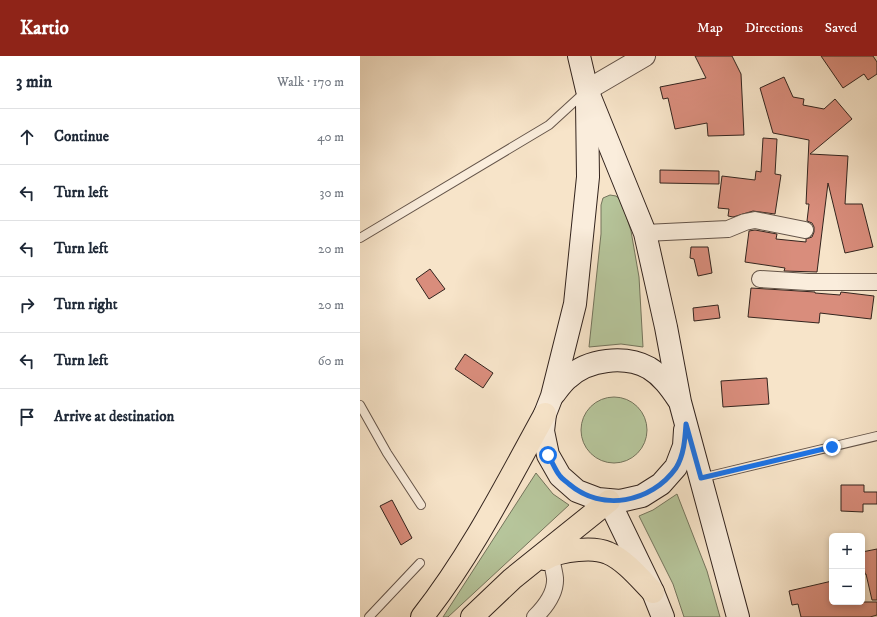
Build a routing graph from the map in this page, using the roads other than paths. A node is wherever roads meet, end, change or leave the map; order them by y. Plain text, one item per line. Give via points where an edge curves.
1 (579, 56) edge
2 (645, 56) edge
3 (587, 90) junction
4 (805, 230) dead end
5 (645, 233) junction
6 (360, 238) edge
7 (760, 279) dead end
8 (877, 282) edge
9 (680, 402) junction
10 (360, 405) edge
11 (549, 405) junction
12 (686, 424) junction
13 (877, 436) edge
14 (701, 478) junction
15 (609, 501) junction
16 (421, 505) dead end
17 (550, 555) junction
18 (420, 563) dead end
19 (512, 579) junction
20 (653, 592) junction
21 (369, 617) edge
22 (422, 617) edge
23 (472, 617) edge
24 (535, 617) edge
25 (663, 617) edge
26 (738, 617) edge

1 - 3 main road
2 - 3 street
3 - 5 main road
3 - 6 lane via 549,125
3 - 11 main road via 588,177 575,296
4 - 5 street via 755,220 722,230
5 - 9 main road
7 - 8 street
9 - 11 main road via 668,383 649,368 625,360 601,361 578,370 567,378
9 - 12 main road
10 - 16 lane
11 - 15 main road via 543,431 548,455 560,476 577,490
11 - 22 main road via 482,527 444,589
12 - 14 main road
12 - 15 main road via 684,446 676,467 662,484 642,496
13 - 14 lane
14 - 26 main road
15 - 19 main road
15 - 20 main road
17 - 19 main road
17 - 20 main road via 569,550 589,549 608,553 625,565
17 - 24 street via 555,579 552,596
18 - 21 lane
19 - 23 main road
20 - 25 main road

